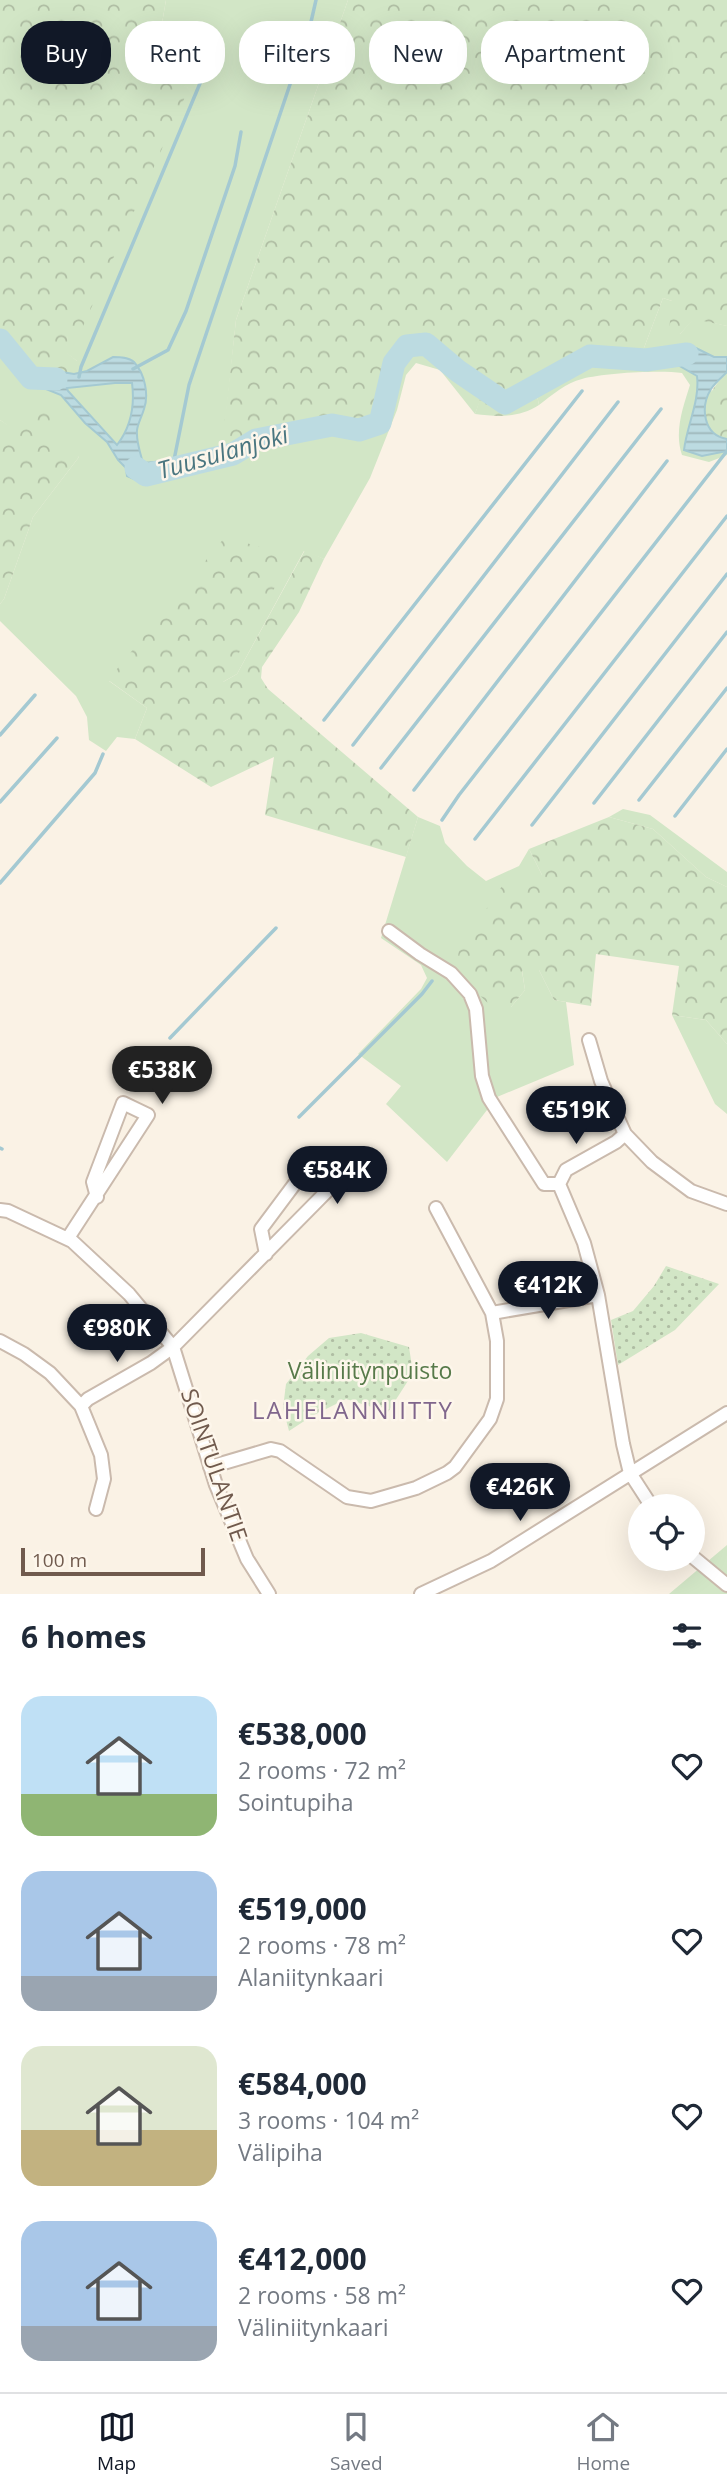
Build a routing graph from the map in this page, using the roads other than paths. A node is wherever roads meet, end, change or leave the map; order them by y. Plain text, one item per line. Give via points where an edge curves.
1 (389, 931) dead end
2 (589, 1040) dead end
3 (625, 1134) junction
4 (559, 1184) junction
5 (97, 1197) junction
6 (727, 1204) edge
7 (436, 1208) dead end
8 (0, 1210) edge
9 (68, 1238) junction
10 (266, 1254) junction
11 (598, 1295) junction
12 (492, 1313) junction
13 (0, 1341) edge
14 (173, 1347) junction
15 (81, 1406) junction
16 (727, 1413) edge
17 (210, 1467) junction
18 (630, 1473) junction
19 (644, 1494) edge
20 (96, 1509) dead end
21 (705, 1567) edge
22 (727, 1586) edge
23 (269, 1594) edge
24 (421, 1594) edge

1 - 4 street via 451,973 470,994 489,1098 544,1184
2 - 3 street
3 - 4 street via 566,1170
3 - 6 street via 652,1162 691,1191
4 - 11 street via 584,1243
5 - 5 street via 148,1115 123,1103 93,1182
5 - 9 street
7 - 12 street
8 - 9 street, SOINTULANTIE
9 - 14 street, SOINTULANTIE via 129,1294
10 - 10 street via 337,1181 326,1170 308,1166 261,1229
10 - 14 street
11 - 12 street
11 - 18 street
12 - 17 street via 497,1399 490,1419 447,1473 371,1501 347,1497 271,1448
13 - 15 street via 50,1373
14 - 15 street
14 - 17 street, SOINTULANTIE
15 - 20 street via 101,1455 104,1479
16 - 18 street
17 - 23 street, SOINTULANTIE via 247,1559
18 - 19 street
18 - 24 street via 491,1561
21 - 22 street

